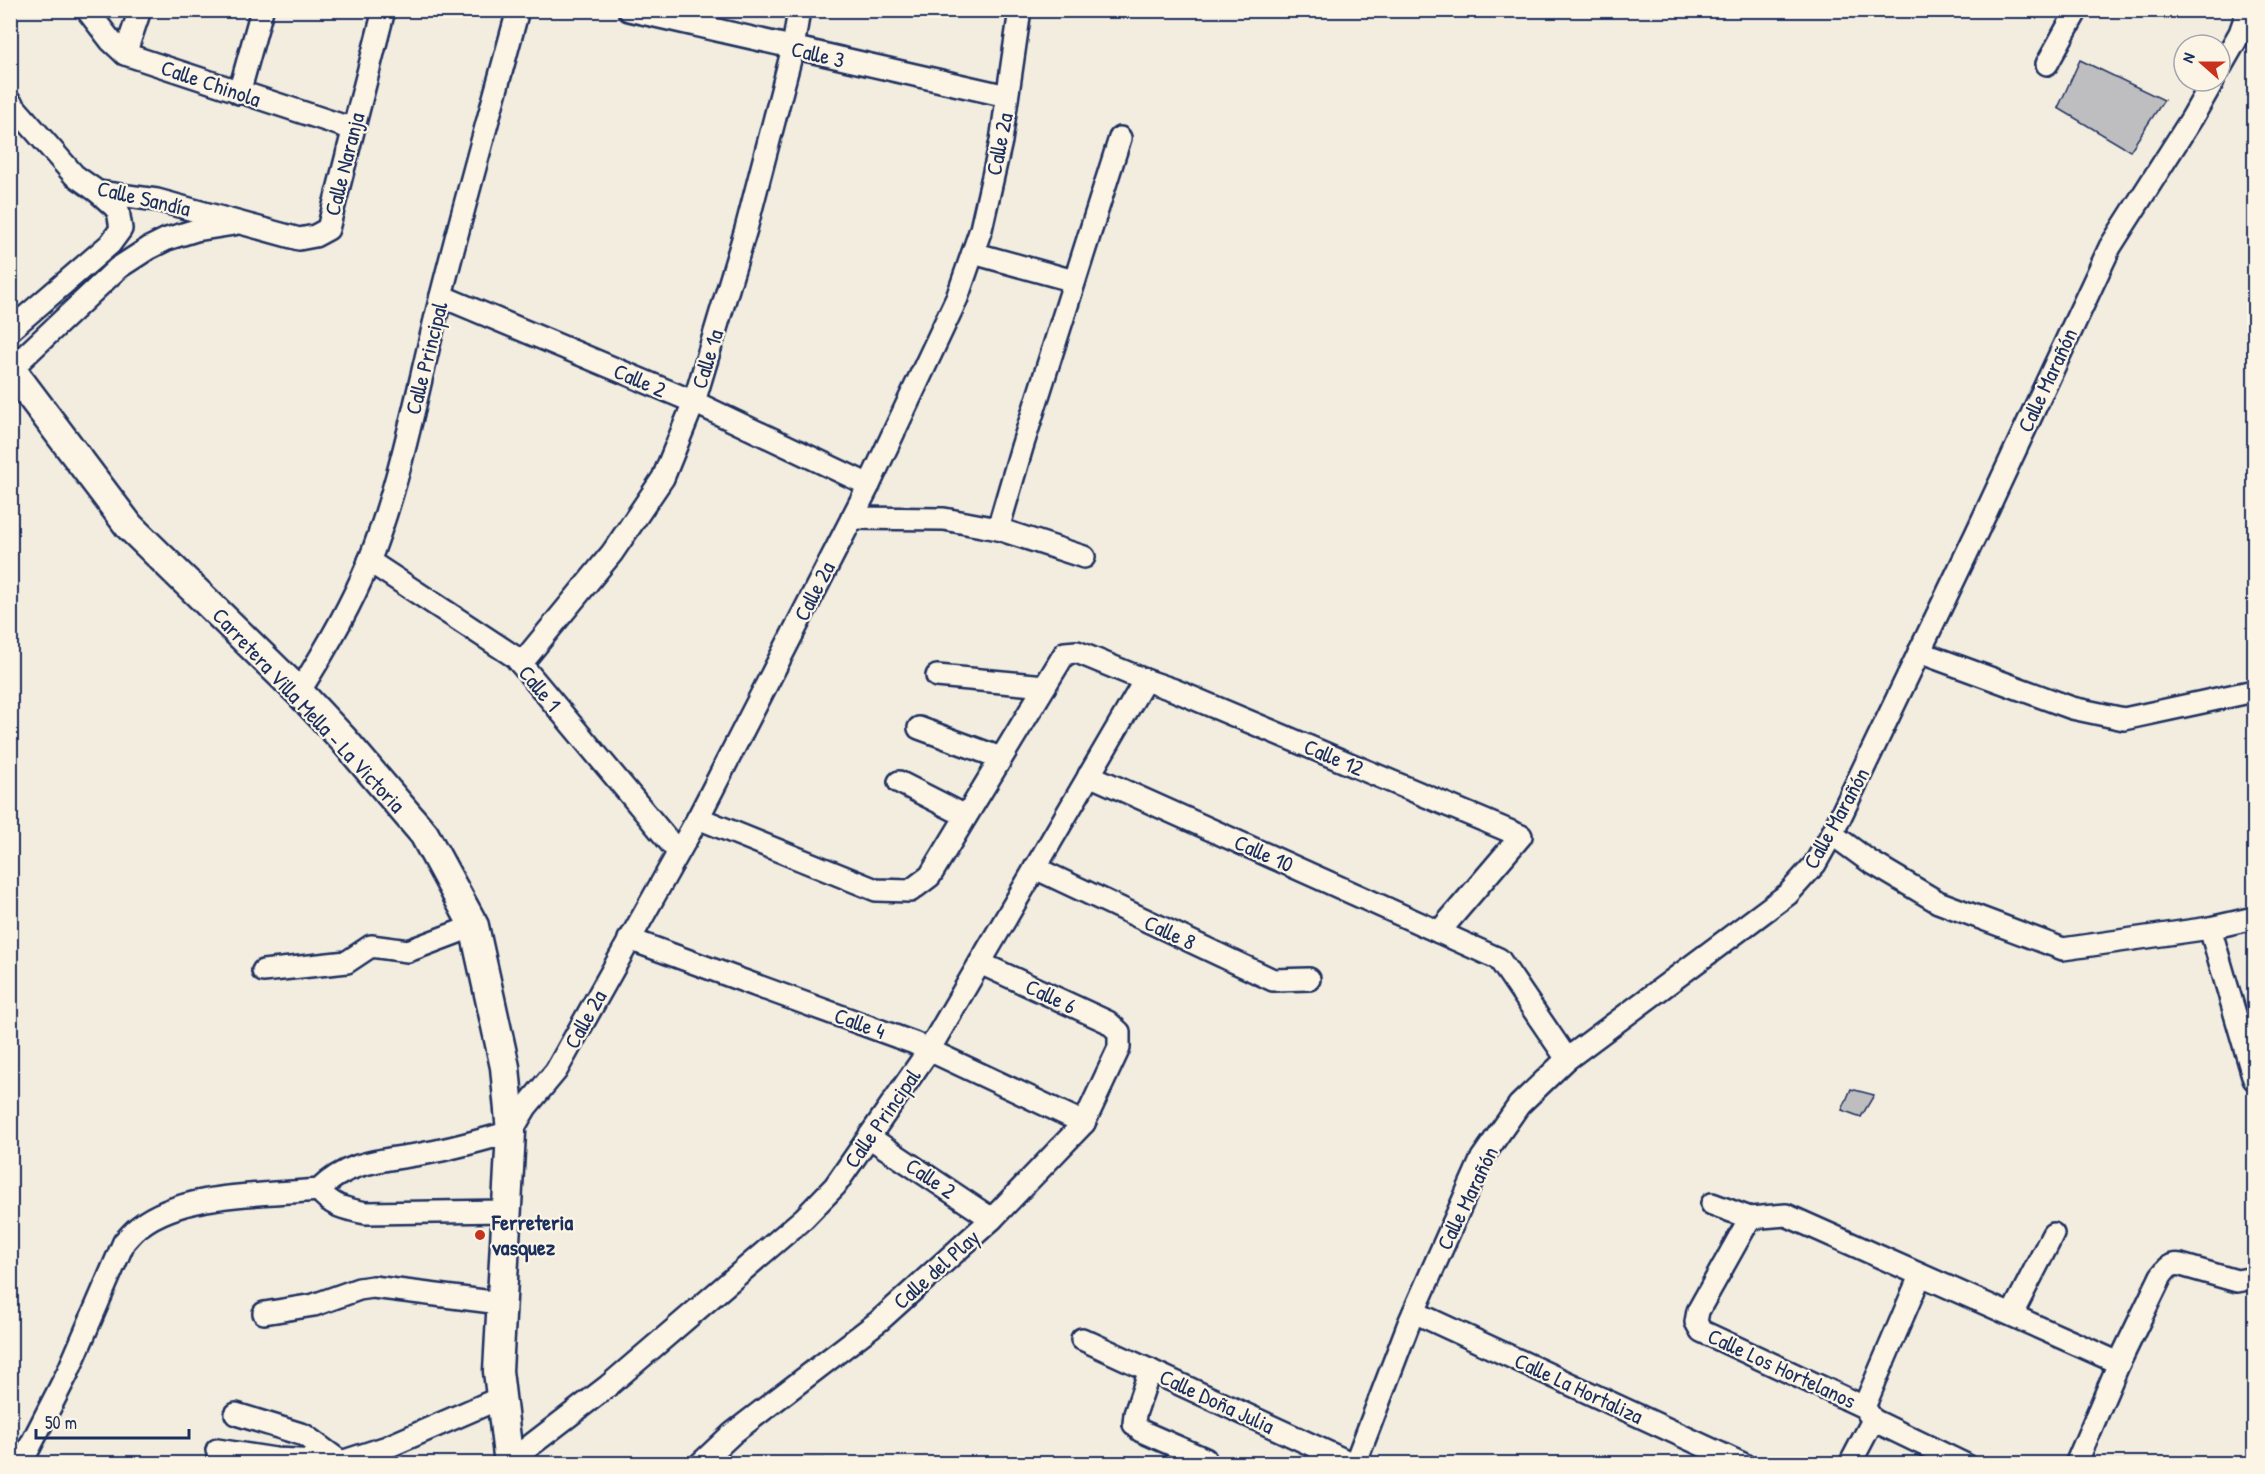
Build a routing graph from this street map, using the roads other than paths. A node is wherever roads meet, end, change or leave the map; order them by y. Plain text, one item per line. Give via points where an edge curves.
1 (87, 10) edge
2 (140, 10) edge
3 (262, 10) edge
4 (384, 10) edge
5 (518, 10) edge
6 (629, 10) edge
7 (799, 10) edge
8 (1020, 10) edge
9 (2077, 10) edge
10 (2248, 10) edge
11 (2232, 47) edge
12 (793, 48) junction
13 (125, 54) junction
14 (2047, 64) dead end
15 (239, 93) junction
16 (2206, 93) edge
17 (1007, 96) junction
18 (10, 102) edge
19 (353, 129) junction
20 (1120, 138) dead end
21 (98, 192) junction
22 (241, 222) junction
23 (973, 253) junction
24 (1074, 281) junction
25 (441, 296) junction
26 (10, 330) edge
27 (11, 368) edge
28 (694, 402) junction
29 (869, 486) junction
30 (852, 518) junction
31 (998, 529) junction
32 (1084, 557) dead end
33 (369, 561) junction
34 (1919, 652) junction
35 (521, 664) junction
36 (937, 676) dead end
37 (1145, 680) junction
38 (1045, 686) junction
39 (2254, 691) edge
40 (299, 692) junction
41 (919, 728) dead end
42 (1001, 758) junction
43 (1089, 775) junction
44 (899, 782) dead end
45 (966, 816) junction
46 (698, 818) junction
47 (1832, 834) junction
48 (678, 852) junction
49 (1035, 868) junction
50 (2254, 918) edge
51 (474, 926) junction
52 (2210, 928) junction
53 (1439, 932) junction
54 (629, 939) junction
55 (980, 963) junction
56 (263, 971) dead end
57 (1309, 979) dead end
58 (1119, 1032) joint
59 (929, 1050) junction
60 (1567, 1059) junction
61 (2254, 1079) edge
62 (1084, 1123) junction
63 (511, 1132) junction
64 (869, 1137) junction
65 (319, 1190) junction
66 (1712, 1204) dead end
67 (506, 1211) junction
68 (1750, 1218) junction
69 (992, 1219) junction
70 (2053, 1234) dead end
71 (1920, 1276) junction
72 (2254, 1278) edge
73 (500, 1303) junction
74 (1414, 1312) junction
75 (264, 1313) dead end
76 (2012, 1314) junction
77 (1082, 1339) dead end
78 (2119, 1363) junction
79 (1150, 1370) junction
80 (500, 1398) junction
81 (1868, 1413) junction
82 (236, 1414) dead end
83 (218, 1450) dead end
84 (1205, 1460) dead end
85 (341, 1462) edge
86 (509, 1463) edge
87 (21, 1464) edge
88 (700, 1464) edge
89 (1354, 1464) edge
90 (1743, 1464) edge
91 (1850, 1464) edge
92 (1964, 1464) edge
93 (2076, 1464) edge

1 - 13 street, Calle Chinola
2 - 13 street
3 - 15 street
4 - 19 street, Calle Naranja
5 - 25 street, Calle Principal
6 - 12 street, Calle 3
7 - 12 street, Calle 1a
8 - 17 street, Calle 2a
9 - 14 street
10 - 11 street
12 - 17 street, Calle 3
12 - 28 street, Calle 1a via 746,229
13 - 15 street, Calle Chinola
15 - 19 street, Calle Chinola
16 - 34 street, Calle Marañón via 2109,247
17 - 23 street, Calle 2a via 1001,141
18 - 21 street, Calle Sandía via 74,175
19 - 22 street, Calle Naranja via 328,229 315,237 299,239
20 - 24 street
21 - 22 street, Calle Sandía via 157,200
21 - 26 street via 118,210 121,229 110,244
22 - 27 street via 196,230 149,248 118,268
23 - 24 street
23 - 29 street, Calle 2a via 957,298
24 - 31 street
25 - 28 street, Calle 2
25 - 33 street, Calle Principal via 400,467
27 - 40 main road, Carretera Villa Mella - La Victoria via 129,526
28 - 29 street, Calle 2
28 - 35 street, Calle 1a via 663,478 612,553
29 - 30 street, Calle 2a
30 - 31 street via 944,519
30 - 46 street, Calle 2a
31 - 32 street
33 - 35 street, Calle 1
33 - 40 street, Calle Principal via 332,640
34 - 39 street via 2072,708 2124,719
34 - 47 street, Calle Marañón
35 - 48 street, Calle 1
36 - 38 street
37 - 38 street, Calle 12 via 1077,652 1065,653
37 - 43 street, Calle Principal
37 - 53 street, Calle 12 via 1521,836
38 - 42 street
40 - 51 main road, Carretera Villa Mella - La Victoria via 424,834
41 - 42 street
42 - 45 street
43 - 49 street, Calle Principal
43 - 53 street, Calle 10
44 - 45 street
45 - 46 street via 930,876 910,891 876,890
46 - 48 street, Calle 2a
47 - 52 street via 1938,902 2063,949
47 - 60 street, Calle Marañón via 1815,864 1788,894
48 - 54 street, Calle 2a
49 - 55 street, Calle Principal
49 - 57 street, Calle 8 via 1273,980
50 - 52 street
51 - 56 street via 408,951 371,946 347,962
51 - 63 main road, Carretera Villa Mella - La Victoria via 505,1067
52 - 61 street
53 - 60 street, Calle 10 via 1499,959
54 - 59 street, Calle 4
54 - 63 street, Calle 2a via 556,1071
55 - 58 street, Calle 6 via 1108,1022
55 - 59 street, Calle Principal
58 - 62 street, Calle del Play via 1119,1048
59 - 62 street, Calle 4
59 - 64 street, Calle Principal
60 - 74 street, Calle Marañón via 1519,1105 1482,1158
62 - 69 street, Calle del Play
63 - 65 street via 421,1154 373,1161 347,1169
63 - 67 main road, Carretera Villa Mella - La Victoria
64 - 69 street, Calle 2
64 - 86 street, Calle Principal via 835,1186 804,1218 608,1386
65 - 67 street via 327,1201 366,1213
65 - 87 street via 197,1201 139,1226 124,1242 68,1372
66 - 68 street
67 - 73 main road, Carretera Villa Mella - La Victoria
68 - 71 street via 1786,1215
68 - 81 street, Calle Los Hortelanos via 1698,1311 1696,1322 1701,1331
69 - 88 street, Calle del Play via 879,1321 733,1432
70 - 76 street
71 - 76 street
71 - 81 street
72 - 78 street via 2237,1281 2181,1264 2168,1268
73 - 75 street via 373,1287 315,1305
73 - 80 main road, Carretera Villa Mella - La Victoria
74 - 89 street, Calle Marañón
74 - 90 street, Calle La Hortaliza
76 - 78 street
77 - 79 street, Calle Doña Julia
78 - 93 street
79 - 84 street via 1134,1424 1141,1431
79 - 89 street, Calle Doña Julia
80 - 85 street via 387,1447
80 - 86 main road, Carretera Villa Mella - La Victoria
81 - 91 street
81 - 92 street, Calle Los Hortelanos
82 - 85 street via 304,1435
83 - 85 street via 275,1459

